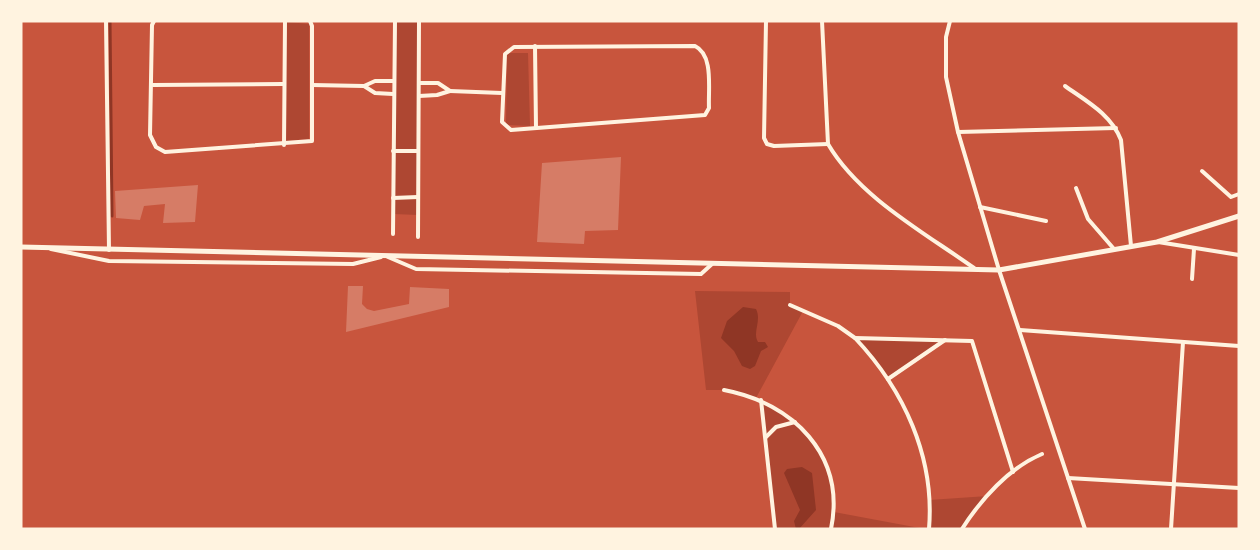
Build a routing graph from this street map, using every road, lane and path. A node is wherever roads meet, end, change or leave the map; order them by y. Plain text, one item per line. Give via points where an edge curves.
1 (106, 21) edge
2 (154, 21) edge
3 (285, 21) edge
4 (310, 21) edge
5 (395, 21) edge
6 (419, 21) edge
7 (766, 21) edge
8 (822, 21) edge
9 (950, 21) edge
10 (535, 46) junction
11 (393, 81) junction
12 (418, 83) junction
13 (284, 84) junction
14 (153, 85) junction
15 (312, 85) junction
16 (364, 86) junction
17 (1065, 86) dead end
18 (450, 91) junction
19 (502, 93) junction
20 (393, 94) junction
21 (418, 96) junction
22 (536, 128) junction
23 (1116, 128) junction
24 (958, 132) junction
25 (828, 144) junction
26 (284, 145) junction
27 (393, 151) junction
28 (418, 151) junction
29 (1202, 171) dead end
30 (1076, 188) dead end
31 (1239, 195) edge
32 (418, 197) junction
33 (393, 198) junction
34 (980, 207) junction
35 (1239, 216) edge
36 (1046, 221) dead end
37 (393, 234) dead end
38 (418, 237) dead end
39 (1157, 242) junction
40 (1131, 246) junction
41 (21, 247) edge
42 (42, 248) junction
43 (1114, 249) junction
44 (1194, 249) junction
45 (109, 250) junction
46 (1239, 255) edge
47 (384, 256) junction
48 (713, 263) junction
49 (975, 269) junction
50 (999, 270) junction
51 (1192, 279) dead end
52 (790, 305) dead end
53 (1020, 330) junction
54 (855, 338) junction
55 (945, 340) junction
56 (1183, 342) junction
57 (1239, 346) edge
58 (888, 379) junction
59 (724, 390) dead end
60 (761, 400) junction
61 (796, 422) junction
62 (765, 438) junction
63 (1042, 454) dead end
64 (1013, 472) junction
65 (1068, 478) junction
66 (1173, 485) junction
67 (1239, 488) edge
68 (775, 529) edge
69 (831, 529) edge
70 (929, 529) edge
71 (962, 529) edge
72 (1085, 529) edge
73 (1171, 529) edge

1 - 45 street
2 - 14 street
3 - 13 street
4 - 15 street
5 - 11 street
6 - 12 street
7 - 25 street via 767,144
8 - 25 street
9 - 24 street via 946,77
10 - 19 street via 514,47 505,54
10 - 22 street
10 - 22 street via 695,46 707,58 709,108 699,117
11 - 16 street via 375,81
11 - 20 street
12 - 18 street via 438,83
12 - 21 street
13 - 14 street
13 - 26 street
14 - 26 street via 150,135 156,147 165,152
15 - 16 street
15 - 26 street via 313,138 309,143
16 - 20 street via 375,93
17 - 23 street
18 - 19 street
18 - 21 street
19 - 22 street via 505,127
20 - 27 street
21 - 28 street
23 - 24 street
23 - 40 street via 1121,140
24 - 34 street
25 - 49 street via 860,185
27 - 28 street
27 - 33 street
28 - 32 street
29 - 31 street via 1231,197
30 - 43 street via 1088,219
32 - 33 street
32 - 38 street
33 - 37 street
34 - 36 street
34 - 50 street
35 - 39 street
39 - 40 street
39 - 44 street
40 - 43 street
41 - 42 street
42 - 45 street
42 - 47 street via 108,261 353,264
43 - 50 street
44 - 46 street
44 - 51 street
45 - 47 street
47 - 48 street
47 - 48 street via 416,269 701,274
48 - 49 street
49 - 50 street
50 - 53 street
52 - 54 street via 838,326
53 - 56 street
53 - 65 street
54 - 55 street
54 - 58 street
55 - 58 street
55 - 64 street via 972,340
56 - 57 street
56 - 66 street
58 - 70 street via 920,444 928,482
59 - 60 street
60 - 61 street
60 - 62 street
61 - 62 street via 776,426
61 - 69 street via 819,450 825,466 834,494
62 - 68 street
63 - 64 street
64 - 71 street
65 - 66 street
65 - 72 street
66 - 67 street
66 - 73 street

